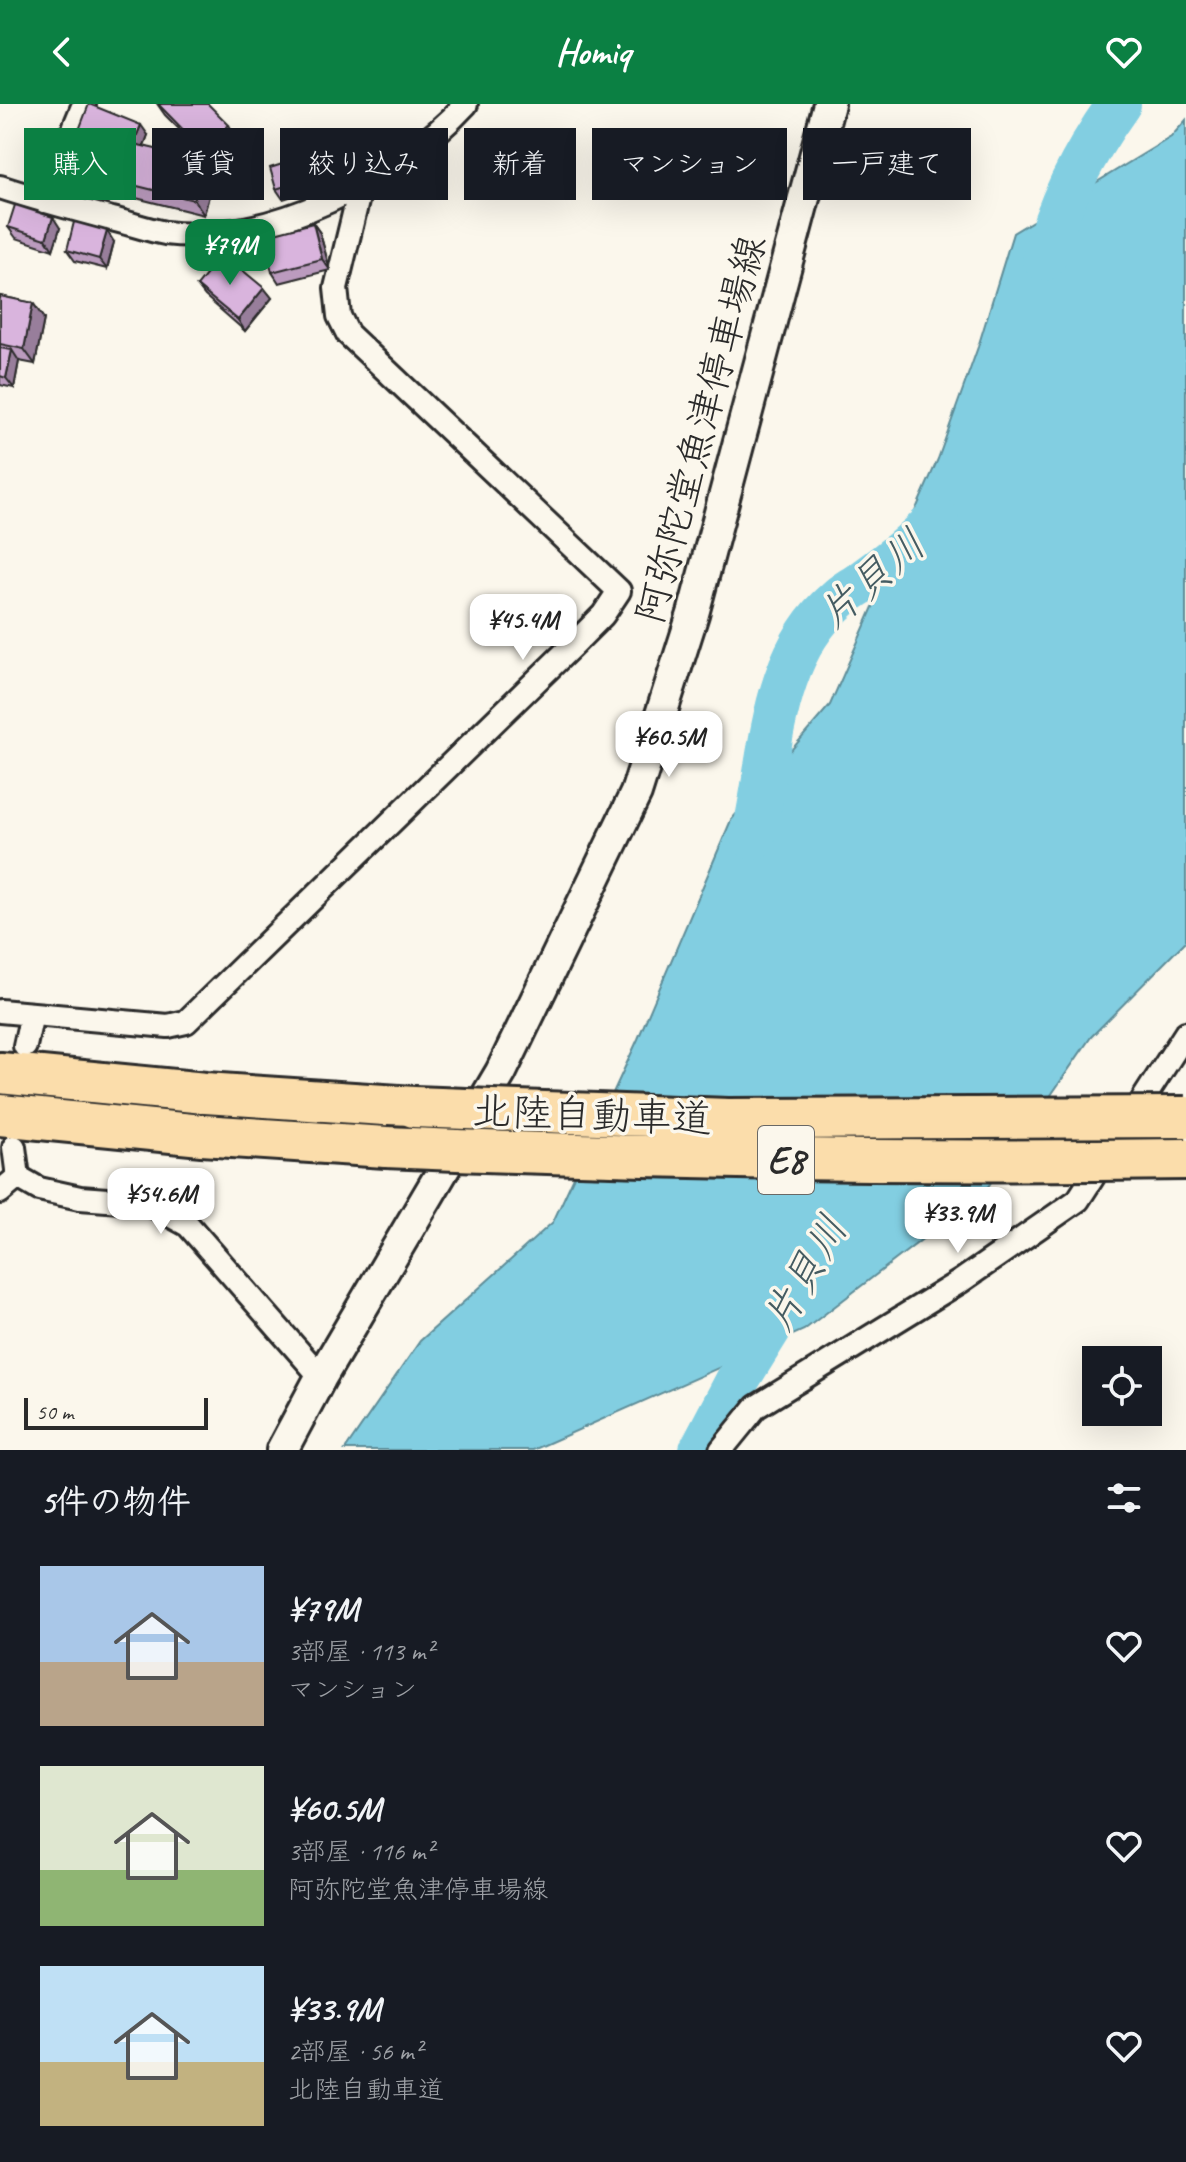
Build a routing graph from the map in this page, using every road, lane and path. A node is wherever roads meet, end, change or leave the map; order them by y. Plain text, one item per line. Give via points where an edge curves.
1 (84, 104) edge
2 (466, 104) edge
3 (829, 104) edge
4 (444, 128) edge
5 (0, 187) edge
6 (326, 200) edge
7 (357, 200) edge
8 (44, 201) junction
9 (11, 1009) edge
10 (1186, 1033) edge
11 (13, 1060) edge
12 (1186, 1117) edge
13 (7, 1131) edge
14 (1186, 1159) edge
15 (18, 1177) junction
16 (0, 1192) edge
17 (321, 1377) junction
18 (282, 1450) edge
19 (721, 1450) edge

1 - 8 street
2 - 4 street
3 - 17 main road, 阿弥陀堂魚津停車場線 via 693,614 636,793 501,1072
5 - 8 street
6 - 8 street via 278,221 209,234 165,233
7 - 9 street via 336,288 339,316 348,334 619,591 575,643 186,1022 168,1026
9 - 11 street
10 - 19 street via 1078,1200 961,1281 756,1407
11 - 12 highway, 北陸自動車道 / E8, bridge via 205,1093 414,1107 728,1119
13 - 14 highway, 北陸自動車道 / E8, bridge via 740,1160
13 - 15 street
15 - 16 street
15 - 17 street via 66,1195 148,1203 188,1225
17 - 18 main road, 阿弥陀堂魚津停車場線

